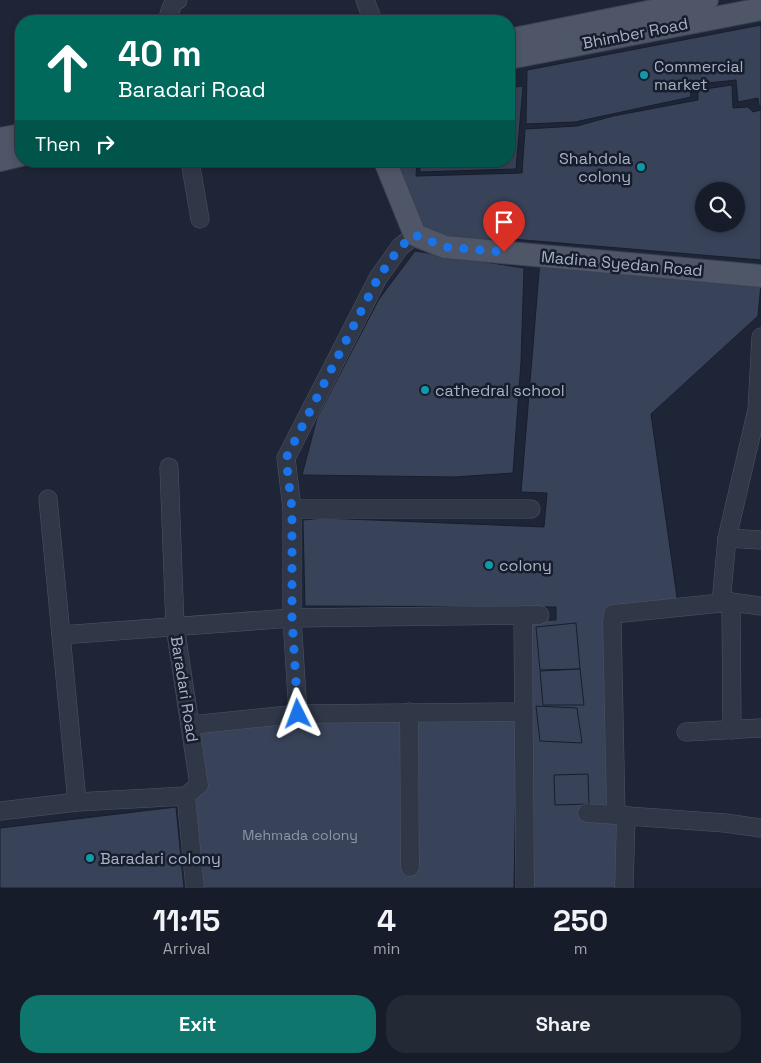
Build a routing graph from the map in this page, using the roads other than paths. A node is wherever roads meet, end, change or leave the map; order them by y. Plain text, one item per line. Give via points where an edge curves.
1 (178, 0) edge
2 (365, 0) edge
3 (708, 0) edge
4 (662, 5) edge
5 (761, 9) edge
6 (169, 15) edge
7 (371, 15) edge
8 (515, 39) edge
9 (515, 57) edge
10 (15, 136) edge
11 (0, 139) edge
12 (15, 156) edge
13 (0, 160) edge
14 (191, 167) edge
15 (387, 167) edge
16 (200, 219) dead end
17 (415, 235) junction
18 (761, 276) edge
19 (761, 337) edge
20 (759, 410) edge
21 (169, 467) dead end
22 (48, 499) dead end
23 (292, 509) junction
24 (531, 509) dead end
25 (727, 538) junction
26 (761, 540) edge
27 (726, 602) junction
28 (761, 606) edge
29 (292, 618) junction
30 (175, 626) junction
31 (61, 635) junction
32 (409, 712) junction
33 (523, 712) junction
34 (298, 714) junction
35 (190, 725) junction
36 (761, 728) edge
37 (732, 730) junction
38 (686, 732) dead end
39 (186, 796) junction
40 (77, 802) junction
41 (0, 811) edge
42 (587, 813) dead end
43 (621, 815) junction
44 (761, 828) edge
45 (410, 867) dead end
46 (195, 888) edge
47 (525, 888) edge
48 (624, 888) edge

1 - 6 street via 174,1
2 - 7 street
3 - 4 main road, Bhimber Road
4 - 8 main road, Bhimber Road
5 - 9 main road, Bhimber Road
10 - 11 main road
12 - 13 main road
14 - 16 street
15 - 17 main road
17 - 18 main road, Madina Syedan Road via 445,247
17 - 23 street via 400,247 378,278 286,458
19 - 20 street
20 - 25 street
21 - 30 street
22 - 31 street
23 - 24 street
23 - 29 street
25 - 26 street
25 - 27 street
27 - 28 street
27 - 37 street
27 - 43 street via 613,614
29 - 30 street, Baradari Road
29 - 33 street, Baradari Road via 532,615
29 - 34 street
30 - 31 street
30 - 35 street, Baradari Road
31 - 40 street
32 - 33 street
32 - 34 street
32 - 45 street
33 - 47 street
34 - 35 street
35 - 39 street, Baradari Road via 199,785
36 - 37 street
37 - 38 street
39 - 40 street
39 - 46 street
40 - 41 street
42 - 43 street
43 - 44 street via 725,822
43 - 48 street

